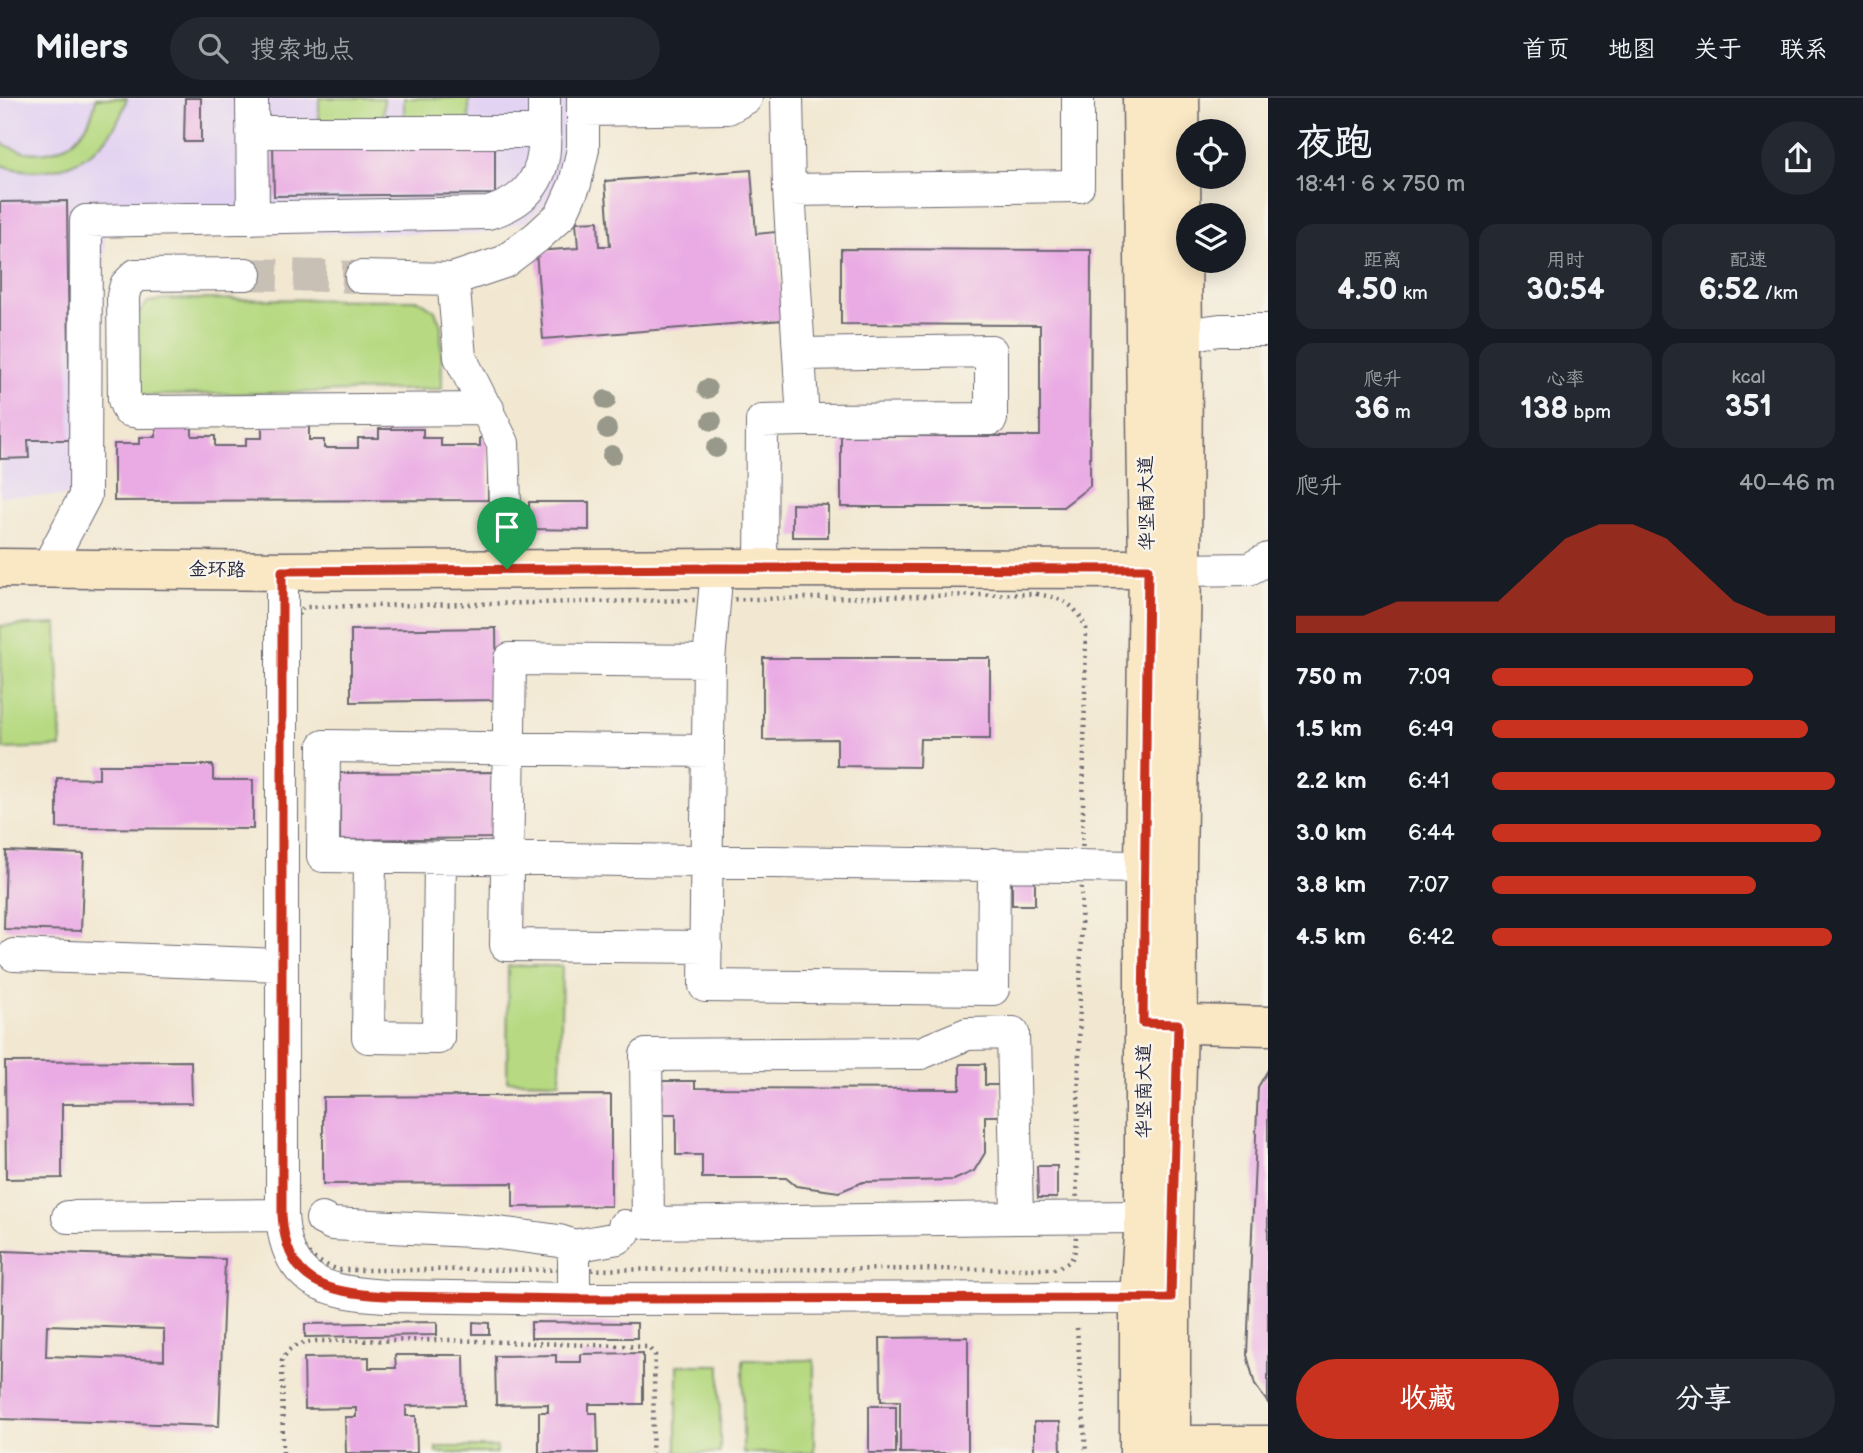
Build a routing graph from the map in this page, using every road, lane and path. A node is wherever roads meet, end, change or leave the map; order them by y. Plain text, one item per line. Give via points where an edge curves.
1 (252, 98) edge
2 (544, 98) edge
3 (747, 98) edge
4 (787, 98) edge
5 (1078, 98) edge
6 (1142, 98) edge
7 (1181, 98) edge
8 (584, 104) edge
9 (252, 132) junction
10 (544, 132) junction
11 (789, 190) junction
12 (253, 218) junction
13 (246, 274) tunnel mouth
14 (361, 277) tunnel mouth
15 (453, 279) junction
16 (1268, 330) edge
17 (1183, 335) junction
18 (800, 354) junction
19 (488, 408) junction
20 (803, 420) junction
21 (1268, 559) edge
22 (0, 568) edge
23 (47, 568) junction
24 (717, 568) junction
25 (761, 568) junction
26 (507, 569) junction
27 (1165, 570) junction
28 (282, 571) junction
29 (709, 661) junction
30 (509, 748) junction
31 (708, 751) junction
32 (370, 856) junction
33 (440, 857) junction
34 (508, 858) junction
35 (707, 861) junction
36 (995, 864) junction
37 (1143, 867) junction
38 (706, 947) junction
39 (14, 955) dead end
40 (282, 965) junction
41 (1161, 1024) junction
42 (1268, 1026) edge
43 (282, 1215) junction
44 (68, 1217) dead end
45 (1144, 1217) junction
46 (1017, 1218) junction
47 (322, 1219) dead end
48 (624, 1226) dead end
49 (574, 1246) junction
50 (1155, 1298) junction
51 (574, 1299) junction
52 (1069, 1321) dead end
53 (1268, 1445) edge
54 (1161, 1450) edge
55 (283, 1453) edge
56 (652, 1453) edge
57 (1086, 1453) edge

1 - 9 street
2 - 10 street
3 - 8 street via 728,108
4 - 11 street
5 - 11 street via 1079,186
6 - 27 main road, 华坚南大道
7 - 17 main road, 华坚南大道
8 - 15 street via 583,149 561,215 504,262
9 - 10 street
9 - 12 street
10 - 12 street via 543,162 529,189 518,200 488,213
11 - 18 street
12 - 23 street via 86,221 85,496
13 - 19 street via 136,275 126,285 124,400 128,410
14 - 15 street
15 - 19 street via 460,357
16 - 17 street
17 - 27 main road, 华坚南大道
18 - 20 street
18 - 20 street via 991,351 991,419
19 - 26 street via 503,443
20 - 25 street via 762,421
21 - 27 street via 1250,569
22 - 23 main road, 金环路
23 - 28 main road, 金环路
24 - 25 main road, 金环路
24 - 26 main road, 金环路
24 - 29 street
25 - 27 main road, 金环路
26 - 28 main road, 金环路
27 - 37 main road, 华坚南大道
27 - 41 main road, 华坚南大道 via 1177,865
28 - 40 street
29 - 30 street via 510,659
29 - 31 street
30 - 31 street
30 - 32 street via 324,746 323,856
30 - 34 street
31 - 35 street
32 - 33 street
32 - 33 street via 368,1037 438,1038
33 - 34 street
34 - 35 street
34 - 38 street via 506,945
35 - 36 street
35 - 38 street
36 - 37 street
36 - 38 street via 993,989 705,986
37 - 41 main road, 华坚南大道
39 - 40 street
40 - 43 street
41 - 42 main road
41 - 45 main road, 华坚南大道
41 - 50 main road, 华坚南大道
43 - 44 street
43 - 51 street via 291,1257 304,1276 327,1287 385,1296
45 - 46 street
45 - 50 main road, 华坚南大道
46 - 46 street via 1013,1033 967,1034 921,1052 646,1055 648,1223
47 - 49 street via 332,1224 491,1232
48 - 49 street via 618,1238
49 - 51 street
50 - 51 street
50 - 54 main road, 华坚南大道
52 - 57 path via 1079,1332
53 - 54 main road
55 - 56 path via 282,1361 291,1348 317,1341 451,1339 648,1347 655,1355

